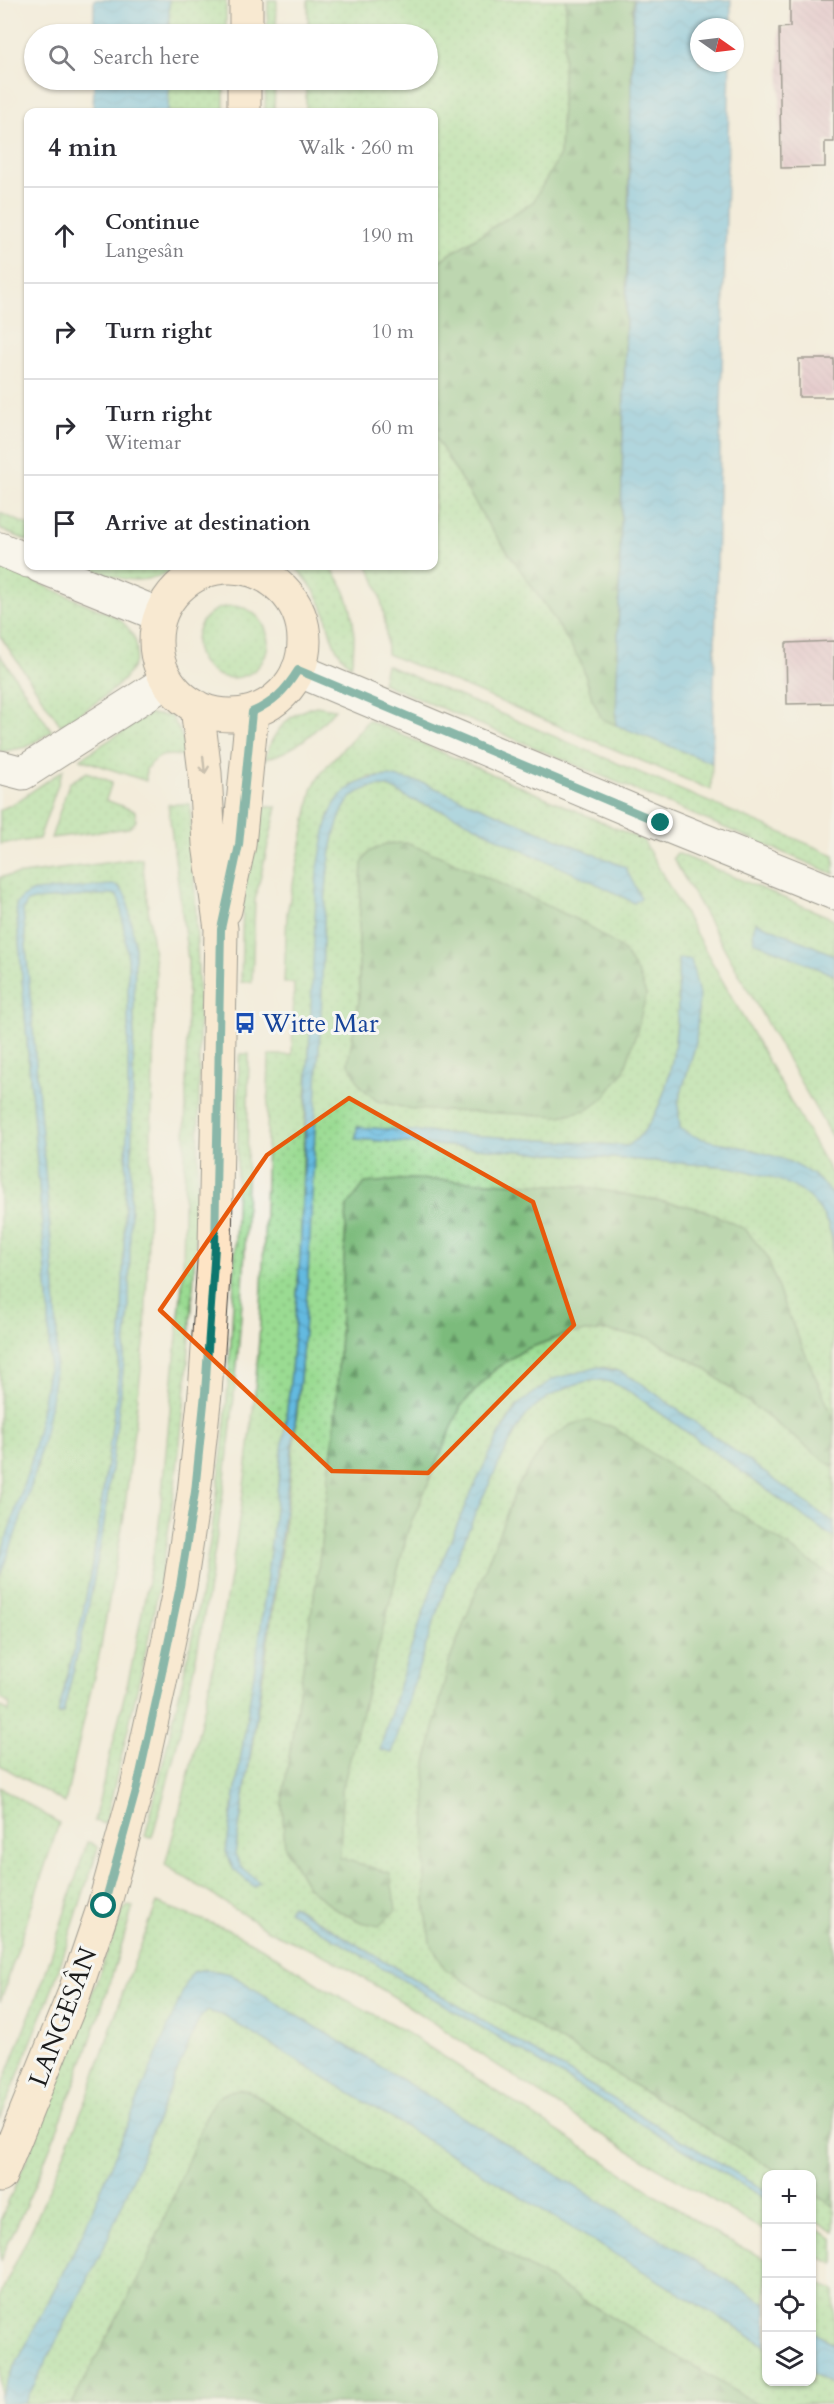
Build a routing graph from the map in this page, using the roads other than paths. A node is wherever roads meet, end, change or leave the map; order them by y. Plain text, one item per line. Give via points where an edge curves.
1 (246, 0) edge
2 (246, 24) edge
3 (244, 90) edge
4 (243, 108) edge
5 (0, 549) edge
6 (24, 559) edge
7 (50, 570) edge
8 (207, 570) edge
9 (261, 570) edge
10 (160, 615) junction
11 (298, 670) junction
12 (167, 681) junction
13 (197, 707) junction
14 (252, 712) junction
15 (12, 770) edge
16 (834, 893) edge
17 (221, 929) junction
18 (0, 2176) edge

1 - 2 street
3 - 4 street
5 - 6 street
7 - 10 street
8 - 10 street via 172,594
9 - 11 street via 294,603 302,625 303,648
10 - 12 street via 156,637 158,660
11 - 14 street via 271,703
11 - 16 street
12 - 13 street
12 - 15 street
13 - 14 street via 224,715
13 -> 17 street, LANGESÂN
14 - 17 street, LANGESÂN via 239,845
17 - 18 street, LANGESÂN via 215,1247 195,1492 180,1586 137,1787 104,1906 74,1994

